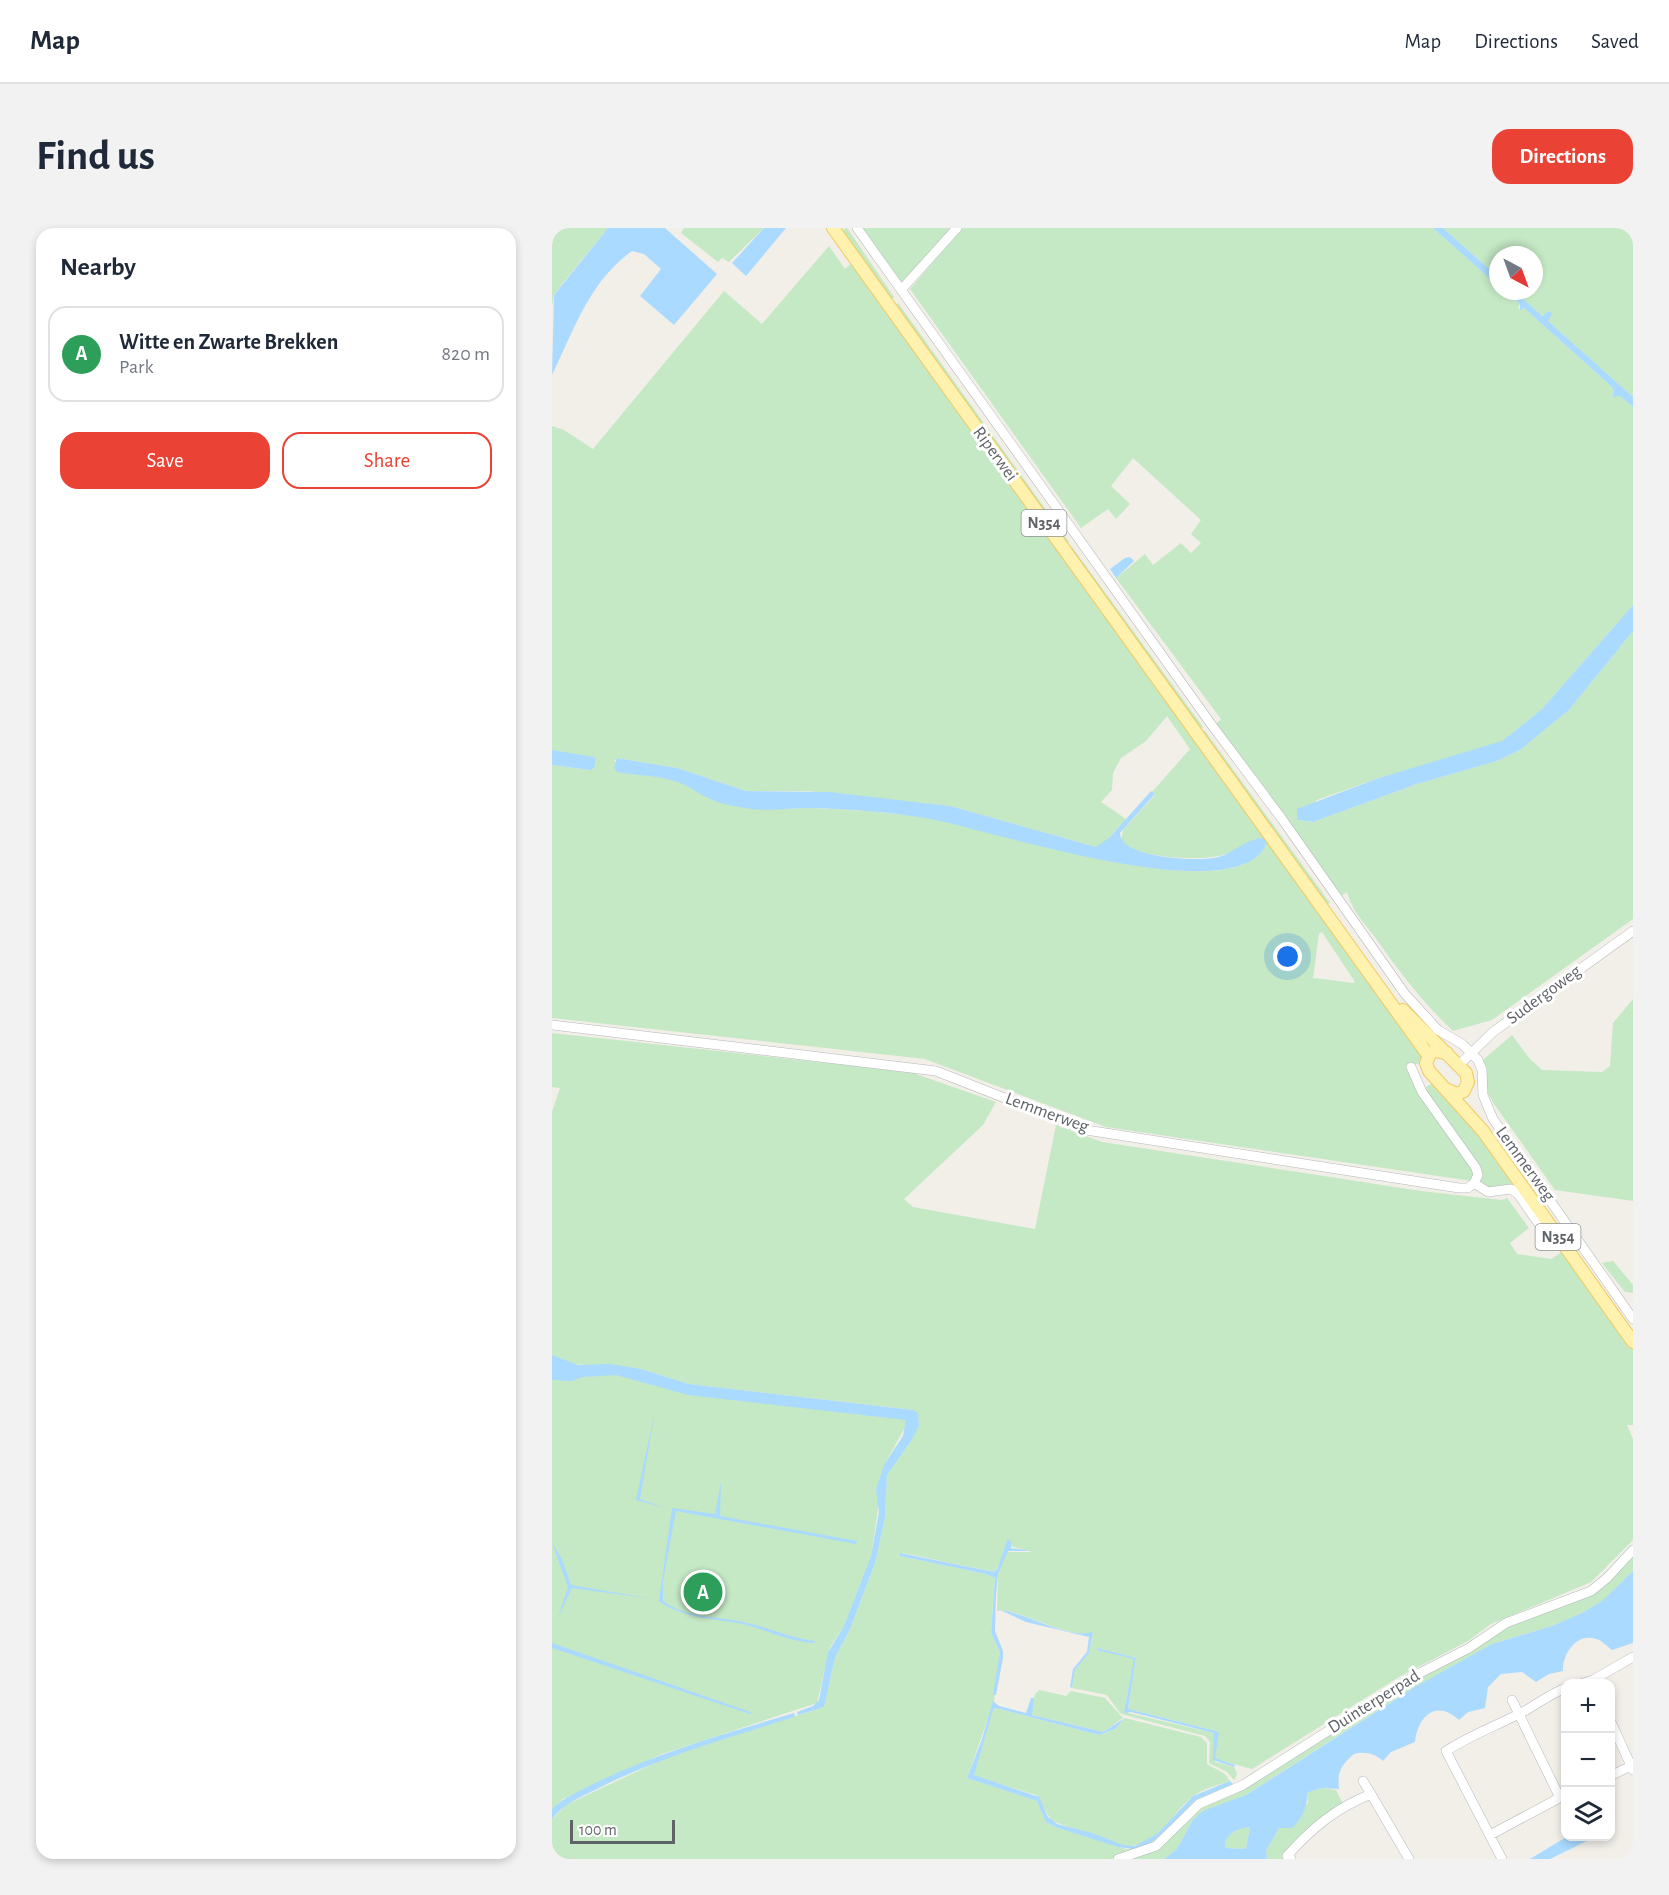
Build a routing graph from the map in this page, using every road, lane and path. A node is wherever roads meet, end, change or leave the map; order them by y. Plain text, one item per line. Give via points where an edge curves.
1 (833, 228) edge
2 (857, 228) edge
3 (957, 228) edge
4 (903, 293) junction
5 (889, 306) junction
6 (1633, 931) edge
7 (1380, 988) junction
8 (552, 1025) edge
9 (1447, 1053) junction
10 (1471, 1053) junction
11 (1428, 1055) junction
12 (1459, 1065) junction
13 (1411, 1067) dead end
14 (1431, 1074) junction
15 (1418, 1086) junction
16 (1447, 1090) junction
17 (1465, 1090) junction
18 (1483, 1131) junction
19 (1474, 1184) junction
20 (1550, 1240) dead end
21 (1633, 1319) edge
22 (1633, 1342) edge
23 (1633, 1550) edge
24 (1633, 1657) edge
25 (1598, 1679) edge
26 (1561, 1690) edge
27 (1512, 1700) dead end
28 (1518, 1715) junction
29 (1615, 1729) edge
30 (1632, 1768) edge
31 (1615, 1774) edge
32 (1363, 1781) dead end
33 (1561, 1792) edge
34 (1371, 1794) junction
35 (1561, 1797) edge
36 (1490, 1835) junction
37 (1118, 1859) edge
38 (1291, 1859) edge
39 (1409, 1859) edge
40 (1502, 1859) edge

1 - 5 main road, Riperwei / N354
2 - 4 street, Riperwei
3 - 4 street
4 - 5 street
4 - 10 street, Riperwei via 1412,1003 1441,1032
5 - 7 main road, Riperwei / N354
6 - 10 street, Sudergoweg via 1507,1022
7 - 9 main road, N354
7 - 11 main road, N354
8 - 19 street, Lemmerweg via 936,1071 1086,1130 1459,1188
9 - 11 main road via 1435,1051
9 - 12 main road, N354
10 - 12 street, Sudergoweg
10 - 21 street, Lemmerweg via 1480,1065 1483,1095 1493,1119
11 - 14 main road, N354
12 - 17 main road, N354 via 1468,1078
13 - 15 street
14 - 15 street
14 - 16 main road, N354
15 - 19 street via 1476,1168
16 - 17 main road via 1457,1094
16 - 18 main road, Lemmerweg / N354
17 - 18 main road, Lemmerweg / N354
18 - 22 main road, Lemmerweg / N354
19 - 20 street, Lemmerweg via 1485,1192 1514,1191
23 - 37 street, Duinterperpad via 1591,1591 1506,1623 1243,1785 1199,1804 1156,1846
24 - 25 street
26 - 28 street
27 - 28 street
28 - 33 street
28 - 36 street via 1480,1730 1446,1751
29 - 30 street
30 - 31 street
32 - 34 street
34 - 38 street via 1326,1817 1287,1856
34 - 39 street
35 - 36 street
36 - 40 street

